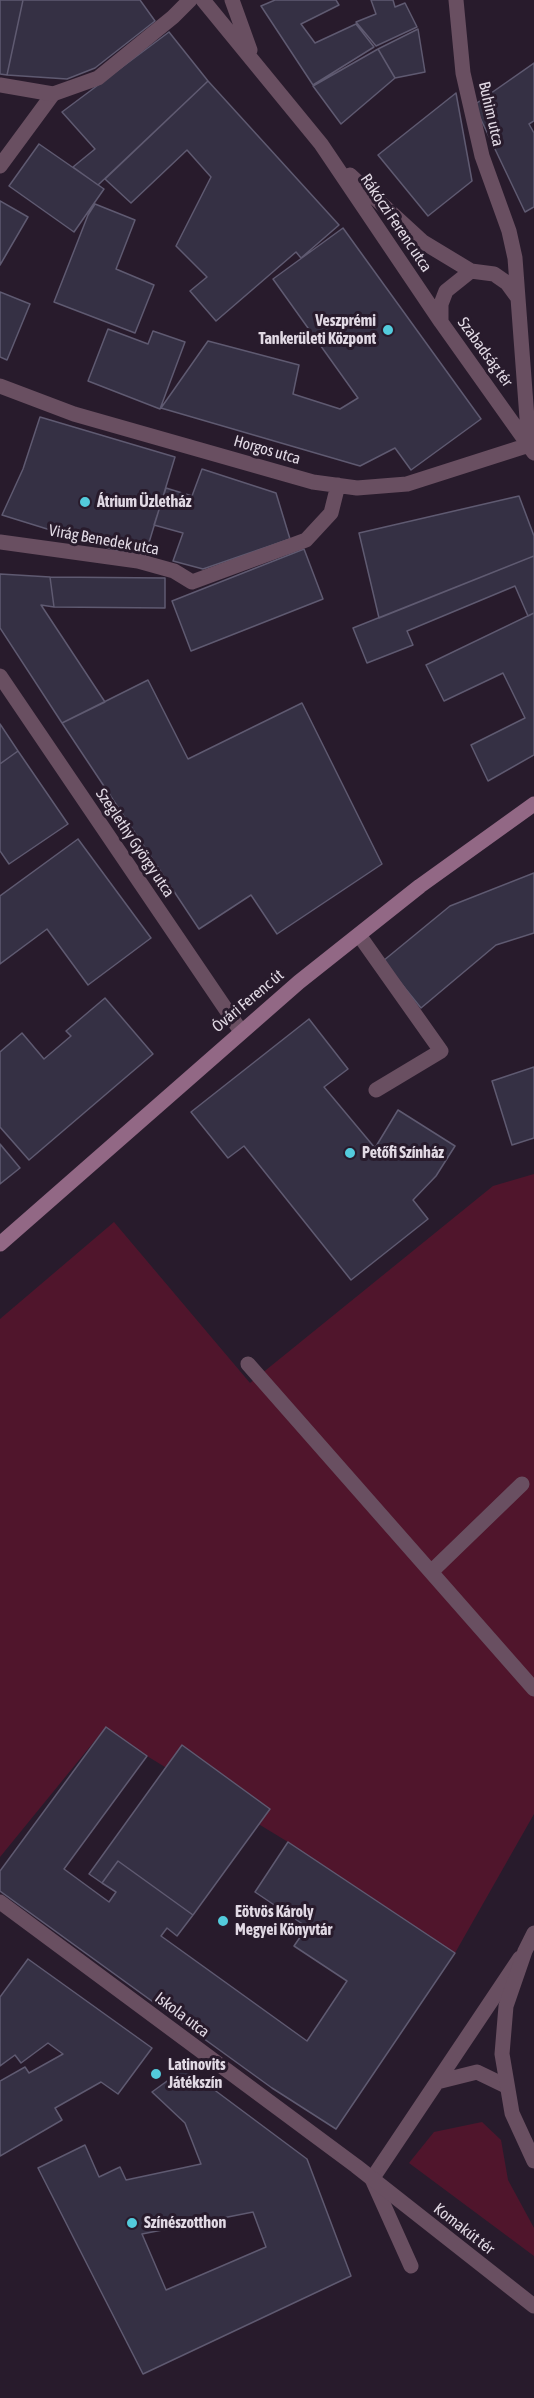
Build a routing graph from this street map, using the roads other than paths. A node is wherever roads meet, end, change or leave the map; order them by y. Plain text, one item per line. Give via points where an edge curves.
1 (190, 0) edge
2 (203, 0) edge
3 (232, 0) edge
4 (456, 0) edge
5 (255, 61) junction
6 (0, 85) edge
7 (53, 94) junction
8 (321, 144) junction
9 (0, 166) edge
10 (509, 231) joint
11 (471, 271) junction
12 (518, 298) junction
13 (441, 322) junction
14 (0, 386) edge
15 (532, 449) edge
16 (338, 485) junction
17 (0, 542) edge
18 (0, 676) edge
19 (534, 804) edge
20 (359, 934) junction
21 (240, 1030) junction
22 (376, 1090) dead end
23 (0, 1244) edge
24 (248, 1364) dead end
25 (522, 1484) dead end
26 (431, 1572) junction
27 (534, 1689) edge
28 (0, 1902) edge
29 (534, 1933) edge
30 (525, 1951) junction
31 (437, 2082) junction
32 (506, 2085) junction
33 (534, 2161) edge
34 (372, 2179) junction
35 (411, 2266) dead end
36 (534, 2306) edge

1 - 7 street via 98,78
2 - 5 street, Rákóczi Ferenc utca
3 - 5 street
4 - 10 street, Buhim utca via 463,73 479,145
5 - 8 street, Rákóczi Ferenc utca
6 - 7 street
7 - 9 street
8 - 11 street, Rákóczi Ferenc utca via 423,242
8 - 13 street, Rákóczi Ferenc utca
10 - 12 street, Szabadság tér
11 - 12 street via 494,274
11 - 13 street, Szabadság tér via 446,291
12 - 15 street, Szabadság tér
13 - 15 street, Szabadság tér
14 - 16 street, Horgos utca via 74,414 313,482
15 - 16 street, Horgos utca via 407,484 357,488
16 - 17 street, Virág Benedek utca via 331,513 306,540 192,582 174,571 138,561
18 - 21 street, Szeglethy György utca
19 - 20 main road, Óvári Ferenc út
20 - 21 main road, Óvári Ferenc út
20 - 22 street via 441,1052
21 - 23 main road, Óvári Ferenc út
24 - 26 street
25 - 26 street
26 - 27 street
28 - 34 street, Iskola utca
29 - 30 street
30 - 31 street
30 - 32 street via 506,2006 502,2054
31 - 32 street via 477,2072
31 - 34 street
32 - 33 street via 512,2113
34 - 35 street
34 - 36 street, Komakút tér

